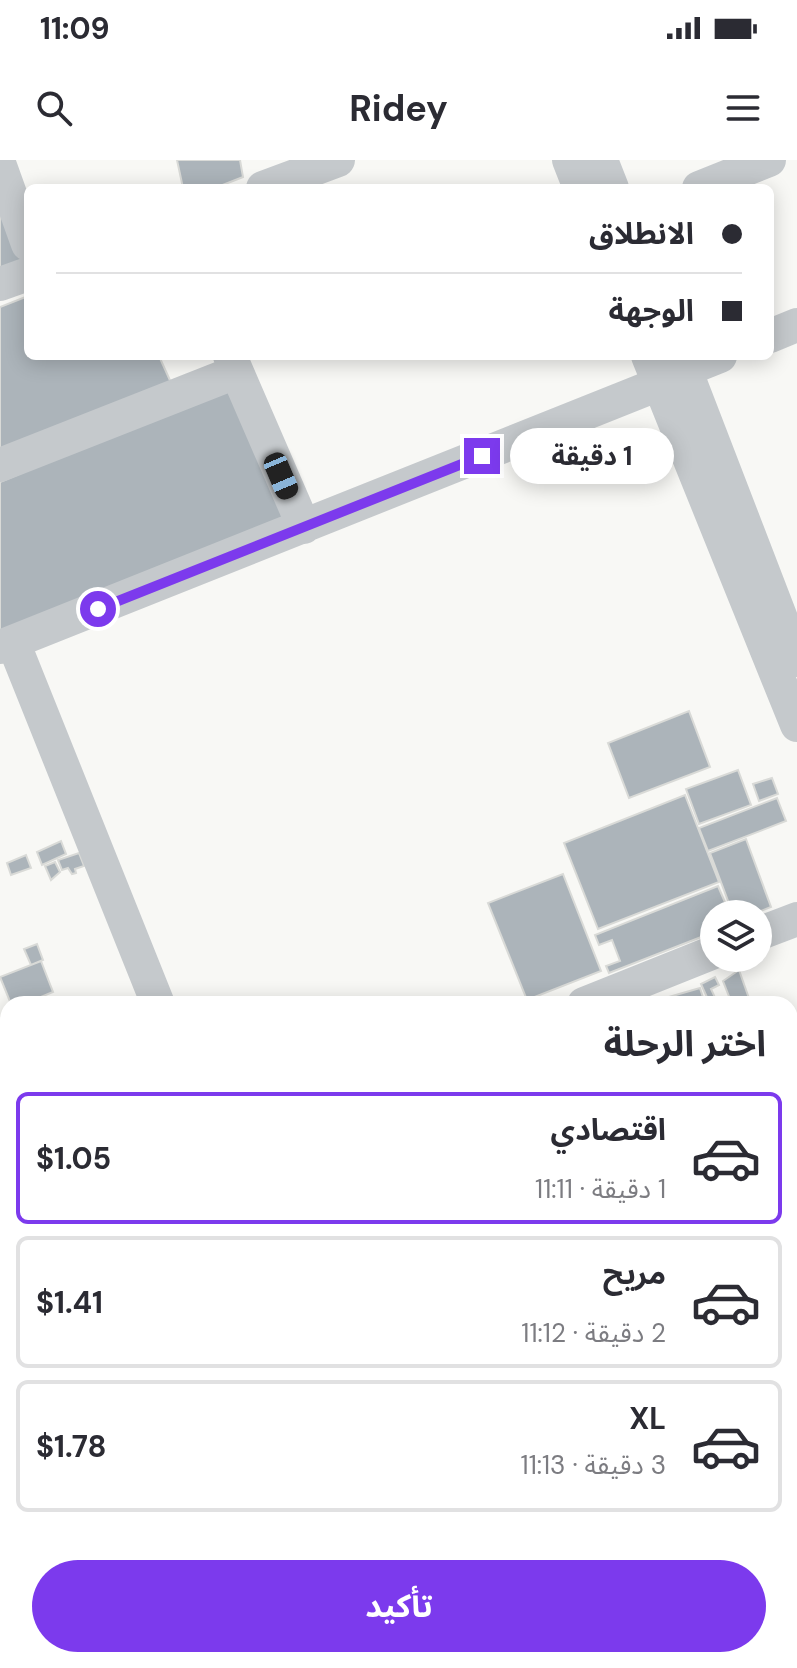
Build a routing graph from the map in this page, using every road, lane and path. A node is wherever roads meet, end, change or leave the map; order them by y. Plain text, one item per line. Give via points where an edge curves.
1 (338, 160) edge
2 (569, 160) edge
3 (601, 160) edge
4 (769, 160) edge
5 (0, 166) edge
6 (274, 184) edge
7 (578, 184) edge
8 (610, 184) edge
9 (709, 184) edge
10 (24, 233) edge
11 (24, 275) edge
12 (0, 284) edge
13 (797, 325) edge
14 (774, 334) edge
15 (699, 360) edge
16 (233, 364) edge
17 (668, 366) edge
18 (0, 465) edge
19 (304, 527) junction
20 (6, 645) edge
21 (784, 650) edge
22 (797, 725) edge
23 (797, 919) edge
24 (772, 929) edge
25 (700, 958) edge
26 (155, 996) edge
27 (604, 996) edge

1 - 6 street
2 - 7 street
3 - 8 street
4 - 9 street
5 - 10 street
11 - 12 street
13 - 14 street
15 - 17 street
16 - 18 street
16 - 19 street
17 - 19 street
17 - 21 street
19 - 20 street
20 - 26 street
21 - 22 street
23 - 24 street
25 - 27 street

